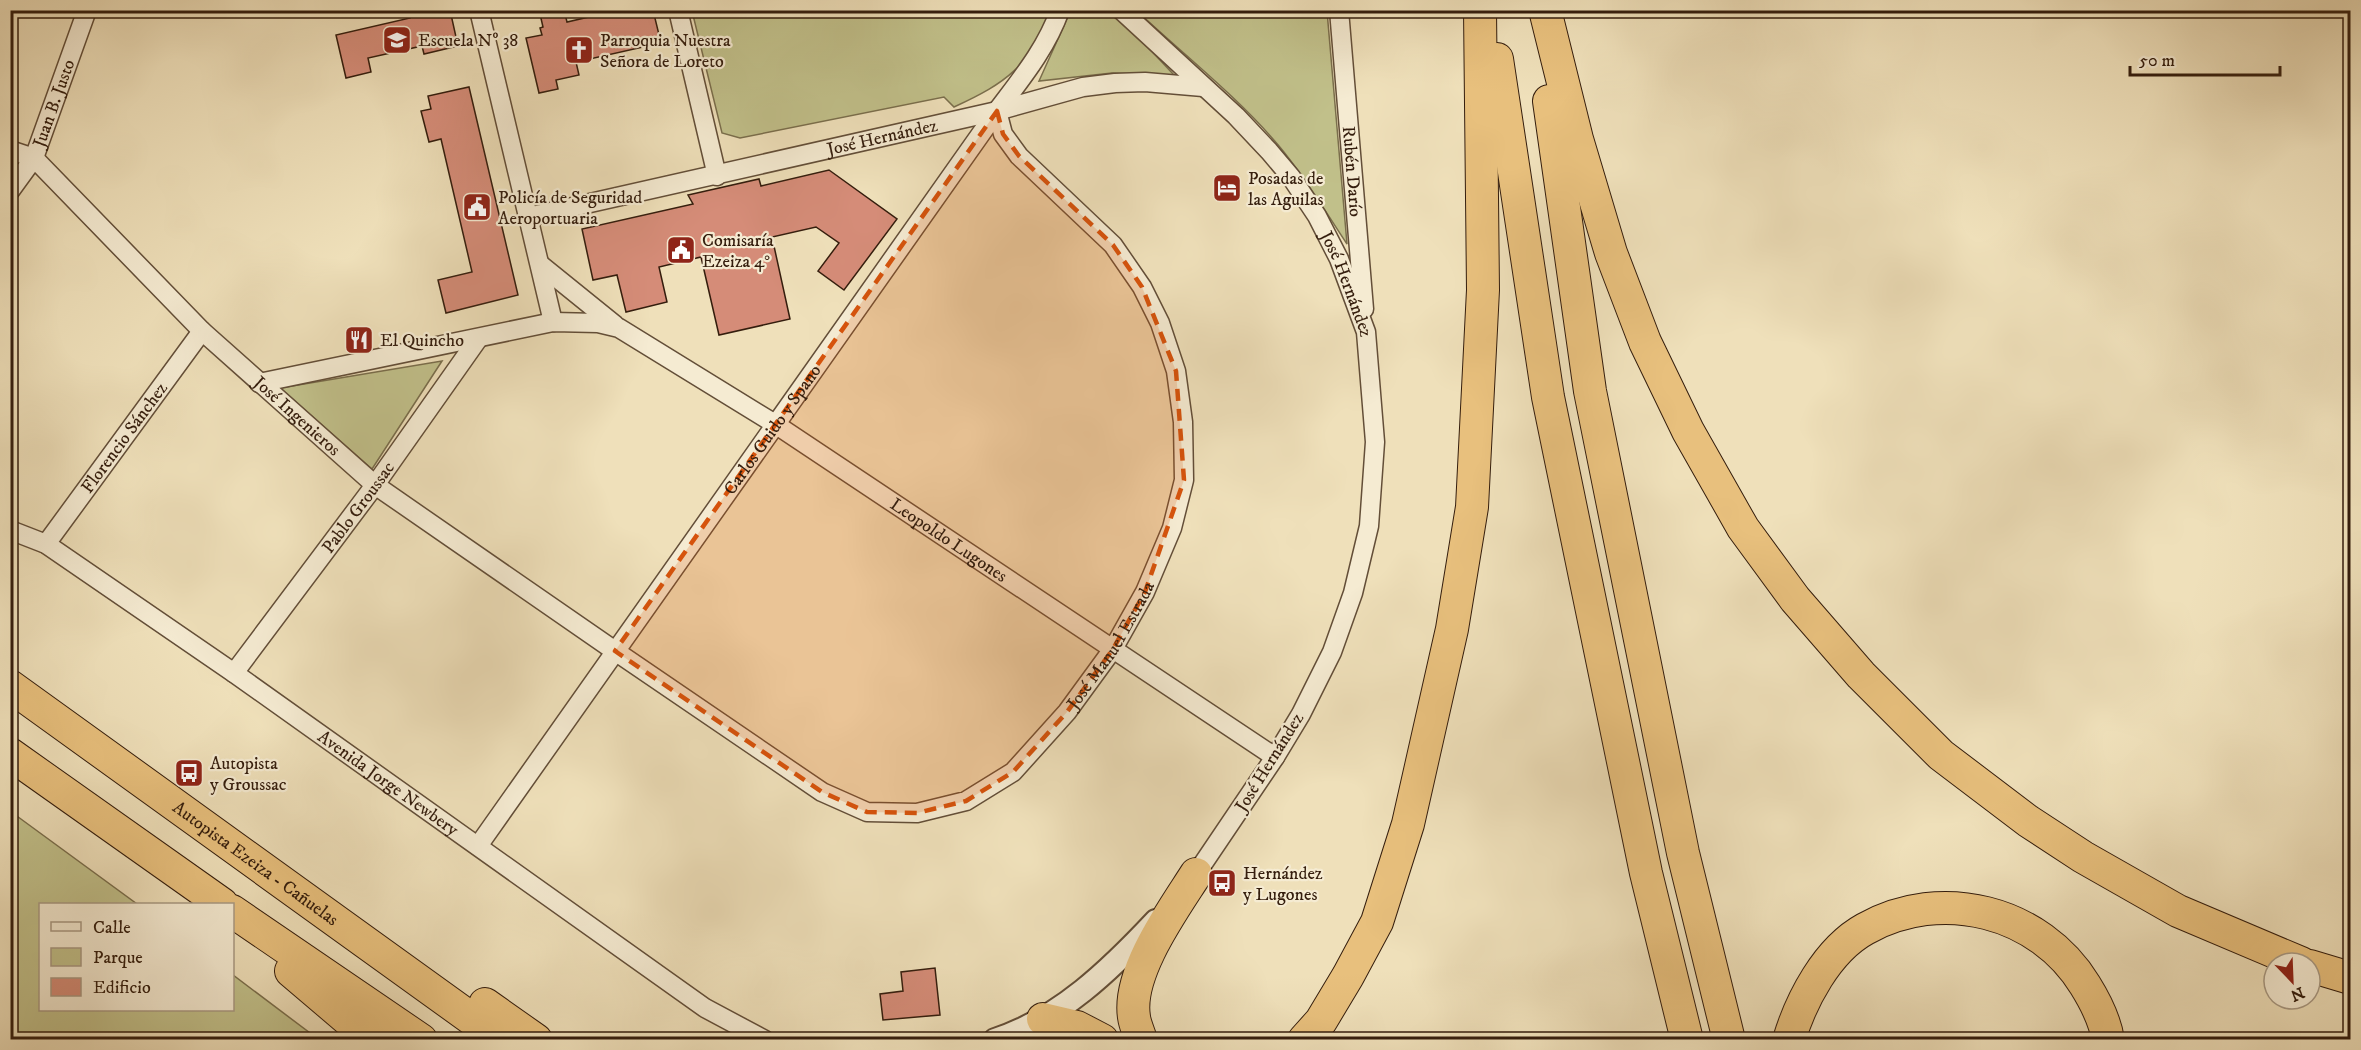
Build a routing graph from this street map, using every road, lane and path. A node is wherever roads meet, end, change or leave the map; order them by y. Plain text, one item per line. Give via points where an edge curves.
1 (87, 10) edge
2 (479, 10) edge
3 (678, 10) edge
4 (1060, 10) edge
5 (1121, 10) edge
6 (1339, 10) edge
7 (1480, 10) edge
8 (1490, 10) edge
9 (1536, 10) edge
10 (1545, 10) edge
11 (1203, 87) junction
12 (996, 111) junction
13 (10, 150) edge
14 (34, 158) junction
15 (717, 176) junction
16 (10, 191) edge
17 (528, 217) junction
18 (542, 266) junction
19 (553, 322) junction
20 (619, 328) junction
21 (202, 331) junction
22 (1366, 332) junction
23 (478, 339) junction
24 (258, 383) junction
25 (774, 424) junction
26 (375, 485) junction
27 (10, 530) edge
28 (46, 544) junction
29 (1113, 649) junction
30 (615, 651) junction
31 (234, 673) junction
32 (10, 686) edge
33 (10, 754) edge
34 (1275, 757) junction
35 (478, 846) junction
36 (1196, 874) junction
37 (213, 899) edge
38 (234, 912) edge
39 (234, 921) edge
40 (2273, 951) edge
41 (381, 952) junction
42 (2322, 970) edge
43 (2350, 978) edge
44 (1043, 1019) junction
45 (372, 1040) edge
46 (421, 1040) edge
47 (501, 1040) edge
48 (536, 1040) edge
49 (765, 1040) edge
50 (995, 1040) edge
51 (1102, 1040) edge
52 (1142, 1040) edge
53 (1304, 1040) edge
54 (1687, 1040) edge
55 (1729, 1040) edge
56 (1789, 1040) edge
57 (2108, 1040) edge

1 - 14 street, Juan B. Justo
2 - 17 street
3 - 15 street
4 - 12 street, Carlos Guido y Spano via 1053,31 1033,63
5 - 11 street
6 - 22 street, Rubén Darío
7 - 53 highway via 1483,301 1472,507 1452,629 1408,824 1377,922 1321,1021
8 - 54 highway via 1548,397 1643,861
9 - 55 highway via 1590,391 1683,853
10 - 40 highway via 1611,253 1645,342 1688,431 1743,528 1795,599 1861,675 1941,755 2028,821 2178,911
11 - 12 street, José Hernández via 1115,83 1083,87
11 - 22 street, José Hernández via 1269,151 1317,216 1339,259
12 - 15 street, José Hernández
12 - 25 street, Carlos Guido y Spano
12 - 29 street, José Manuel Estrada via 1003,134 1019,156 1113,245 1142,287 1176,371 1183,422 1184,480 1172,528 1145,592
13 - 14 street, José Ingenieros
14 - 16 street, Juan B. Justo
14 - 21 street, José Ingenieros
15 - 17 street, José Hernández
17 - 18 street
18 - 19 street
18 - 20 street, Leopoldo Lugones
19 - 20 street, Leopoldo Lugones via 598,323
19 - 23 street, Leopoldo Lugones
20 - 25 street, Leopoldo Lugones
21 - 24 street, José Ingenieros
21 - 28 street, Florencio Sánchez
22 - 34 street, José Hernández via 1375,442 1369,526 1353,593 1332,652
23 - 24 street, Leopoldo Lugones
23 - 26 street, Pablo Groussac
24 - 26 street, José Ingenieros
25 - 29 street, Leopoldo Lugones
25 - 30 street, Carlos Guido y Spano
26 - 30 street, José Ingenieros
26 - 31 street, Pablo Groussac
27 - 28 street, Avenida Jorge Newbery
28 - 31 street, Avenida Jorge Newbery
29 - 30 street, José Manuel Estrada via 1068,712 1013,772 966,801 916,813 867,812 822,792
29 - 34 street, Leopoldo Lugones
30 - 35 street, Carlos Guido y Spano
31 - 35 street, Avenida Jorge Newbery
32 - 41 highway, Autopista Ezeiza - Cañuelas
33 - 37 highway
34 - 36 street, José Hernández
35 - 49 street, Avenida Jorge Newbery via 705,1008
36 - 44 street, José Hernández via 1130,949
36 - 52 highway via 1152,943 1136,988 1134,1017
38 - 46 highway
39 - 45 highway
41 - 47 highway, Autopista Ezeiza - Cañuelas
41 - 48 highway via 462,988
42 - 43 highway
44 - 50 street, José Hernández
44 - 51 highway via 1077,1027
56 - 57 highway via 1806,998 1839,948 1864,929 1931,909 1971,909 2003,917 2045,939 2079,974 2096,1002

